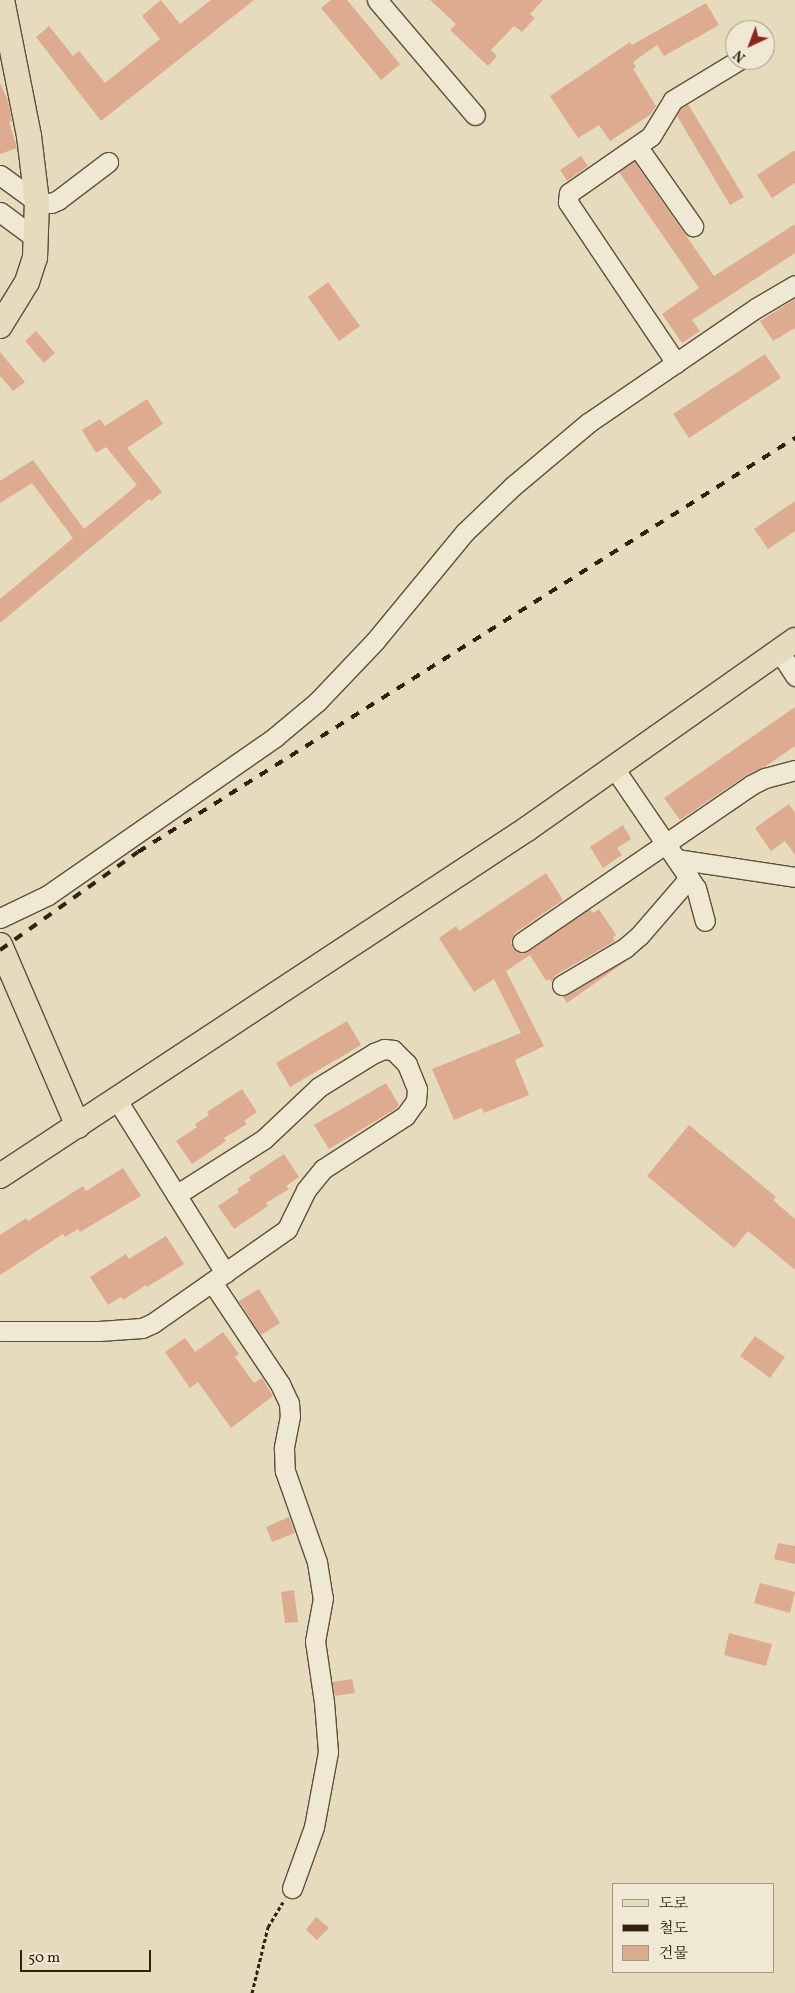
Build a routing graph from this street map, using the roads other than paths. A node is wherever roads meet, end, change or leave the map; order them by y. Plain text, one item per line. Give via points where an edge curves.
1 (2, 0) edge
2 (376, 0) edge
3 (725, 68) edge
4 (474, 115) dead end
5 (637, 146) junction
6 (108, 162) dead end
7 (0, 176) edge
8 (37, 202) junction
9 (0, 212) edge
10 (693, 226) dead end
11 (35, 238) junction
12 (795, 285) edge
13 (0, 326) edge
14 (676, 363) junction
15 (787, 646) edge
16 (795, 676) edge
17 (614, 768) junction
18 (795, 770) edge
19 (665, 842) junction
20 (676, 859) junction
21 (795, 877) edge
22 (689, 878) junction
23 (0, 918) edge
24 (705, 921) dead end
25 (522, 942) dead end
26 (0, 945) edge
27 (562, 985) dead end
28 (117, 1100) junction
29 (78, 1126) junction
30 (0, 1176) edge
31 (176, 1195) junction
32 (218, 1278) junction
33 (0, 1331) edge
34 (292, 1888) road end

1 - 8 main road via 29,136
2 - 4 street
3 - 5 street via 674,100 651,136
5 - 10 street
5 - 14 street via 569,194 568,202
6 - 8 street via 58,200
7 - 8 street
8 - 11 main road
9 - 11 street
11 - 13 main road via 34,258 27,282
12 - 14 street
14 - 23 street via 588,423 512,486 465,532 375,641 317,702 282,731 48,895
15 - 16 street
15 - 17 main road
17 - 19 street
17 - 28 main road
18 - 19 street via 751,785
19 - 20 street
19 - 25 street
20 - 21 street
20 - 22 street
22 - 24 street via 696,888
22 - 27 street via 625,948
26 - 29 main road
28 - 29 main road
28 - 31 street
29 - 30 main road
31 - 32 street
31 - 32 street via 264,1139 319,1087 374,1053 393,1050 407,1064 417,1090 416,1101 406,1116 323,1169 306,1190 287,1229
32 - 33 street via 142,1328
32 - 34 street via 289,1403 285,1471 316,1562 323,1598 315,1641 328,1752 314,1827

